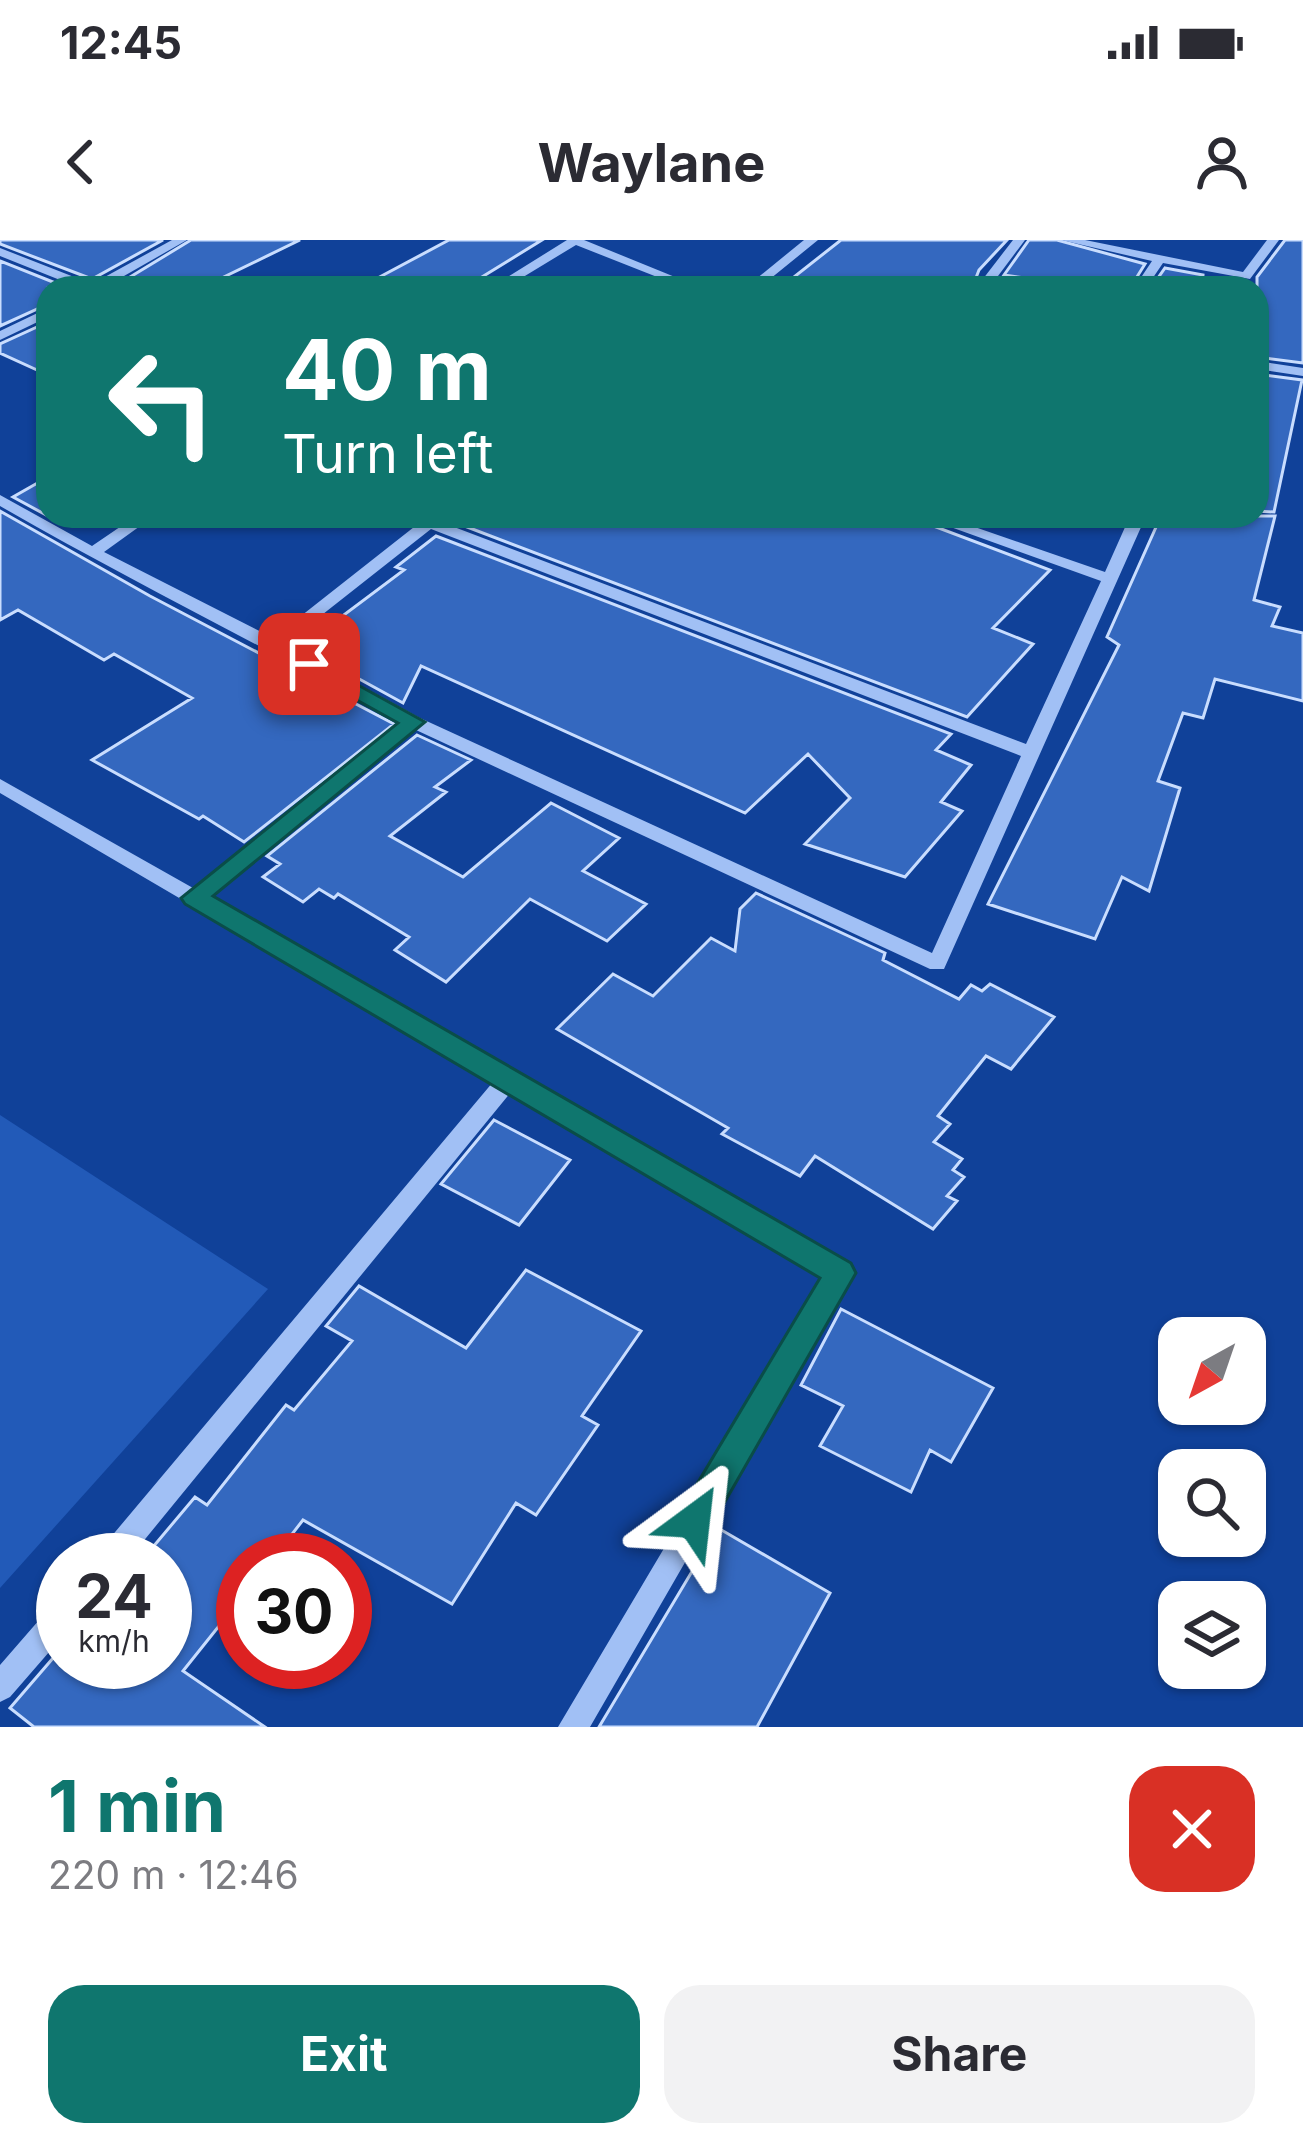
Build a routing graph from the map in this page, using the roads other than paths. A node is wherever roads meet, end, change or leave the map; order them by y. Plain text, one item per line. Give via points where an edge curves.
1 (181, 240) edge
2 (574, 240) edge
3 (812, 240) edge
4 (1019, 240) edge
5 (1066, 240) edge
6 (1273, 240) edge
7 (0, 252) edge
8 (1159, 259) junction
9 (62, 276) edge
10 (115, 276) edge
11 (516, 276) edge
12 (666, 276) edge
13 (766, 276) edge
14 (991, 276) edge
15 (1148, 276) edge
16 (1221, 276) edge
17 (1247, 276) edge
18 (36, 318) edge
19 (0, 337) edge
20 (1269, 366) edge
21 (1303, 372) edge
22 (0, 500) edge
23 (36, 521) edge
24 (49, 528) edge
25 (129, 528) edge
26 (423, 528) edge
27 (457, 528) edge
28 (963, 528) edge
29 (1133, 528) edge
30 (93, 553) junction
31 (1110, 579) junction
32 (274, 645) junction
33 (414, 722) junction
34 (1032, 753) junction
35 (0, 785) edge
36 (194, 898) junction
37 (508, 1080) junction
38 (132, 1533) edge
39 (36, 1645) edge
40 (0, 1687) edge
41 (573, 1727) edge

1 - 10 street
2 - 11 street
2 - 12 street
3 - 13 street
4 - 14 street
5 - 8 street
6 - 17 street
7 - 9 street
8 - 15 street
8 - 16 street
18 - 19 street
20 - 21 street
22 - 23 street
24 - 30 street
25 - 30 street
26 - 32 street
27 - 34 street
28 - 31 street
29 - 31 street
30 - 32 street
31 - 34 street
32 - 33 street
33 - 34 street via 937,964
33 - 36 street
35 - 36 street
36 - 37 street
37 - 38 street
37 - 41 street via 840,1273
39 - 40 street

